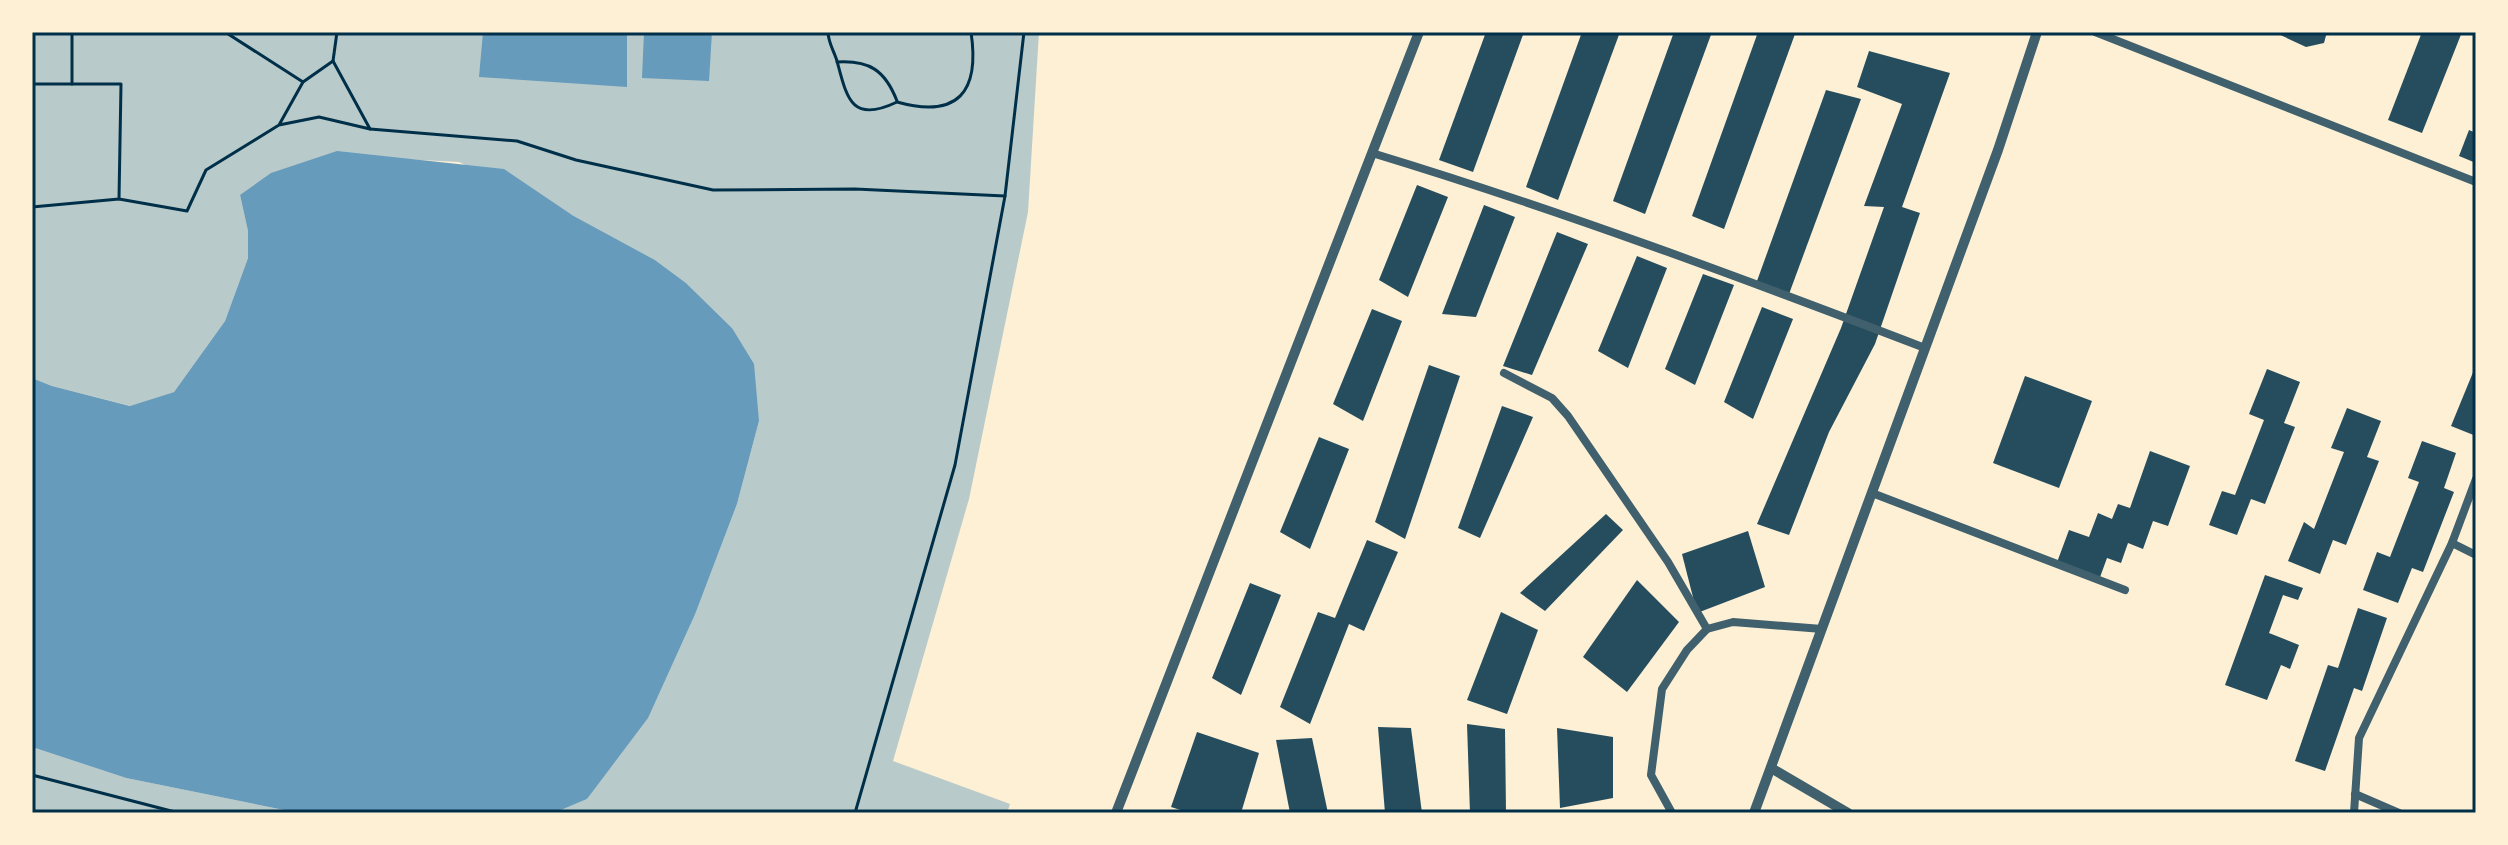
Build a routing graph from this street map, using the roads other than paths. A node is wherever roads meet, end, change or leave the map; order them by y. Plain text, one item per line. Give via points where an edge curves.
1 (1419, 32) edge
2 (2037, 32) edge
3 (2095, 32) edge
4 (1372, 153) junction
5 (2476, 182) edge
6 (1925, 348) junction
7 (1504, 373) dead end
8 (2476, 479) edge
9 (1872, 493) junction
10 (2452, 543) junction
11 (2476, 555) edge
12 (2125, 590) dead end
13 (1707, 629) junction
14 (1822, 629) junction
15 (1771, 768) junction
16 (2355, 794) junction
17 (1116, 813) edge
18 (1672, 813) edge
19 (1754, 813) edge
20 (1848, 813) edge
21 (2354, 813) edge
22 (2399, 813) edge

1 - 4 street
2 - 6 street
3 - 5 street
4 - 6 street via 1667,249
4 - 17 street
6 - 9 street
7 - 13 street via 1552,398 1568,416
8 - 10 street
9 - 12 street
9 - 14 street
10 - 11 street
10 - 16 street via 2359,738
13 - 14 street via 1733,622
13 - 18 street via 1662,689 1651,775
14 - 15 street
15 - 19 street
15 - 20 street
16 - 21 street
16 - 22 street

